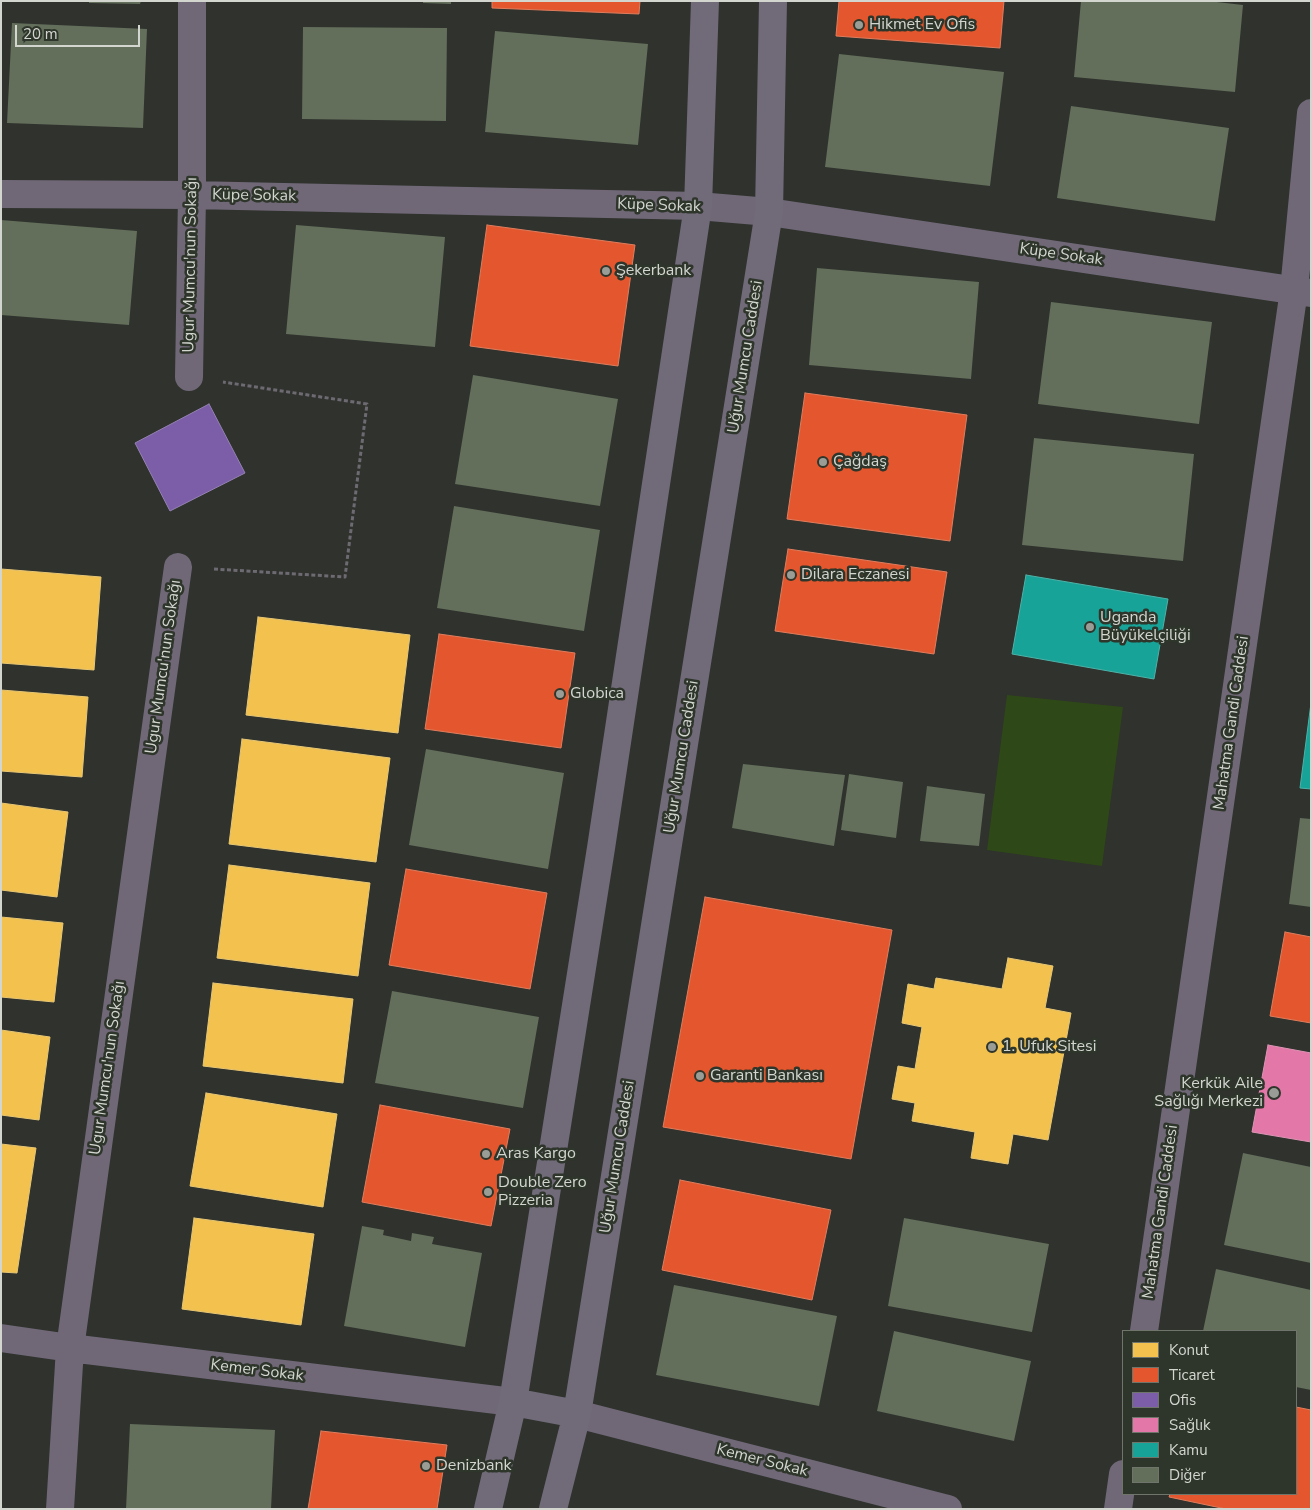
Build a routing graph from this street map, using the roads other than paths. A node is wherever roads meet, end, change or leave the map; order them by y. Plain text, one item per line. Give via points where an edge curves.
1 (192, 1) edge
2 (705, 1) edge
3 (773, 1) edge
4 (1311, 113) edge
5 (1, 194) edge
6 (192, 195) junction
7 (698, 206) junction
8 (769, 212) junction
9 (1302, 292) edge
10 (189, 377) road end
11 (178, 567) road end
12 (1144, 1330) edge
13 (1, 1338) edge
14 (70, 1348) junction
15 (513, 1402) junction
16 (577, 1414) junction
17 (1122, 1481) edge
18 (60, 1509) edge
19 (488, 1509) edge
20 (553, 1509) edge
21 (948, 1509) edge
22 (1118, 1509) edge

1 - 6 street, Ugur Mumcu'nun Sokağı
2 - 7 main road
3 - 8 main road, Uğur Mumcu Caddesi
4 - 9 street, Mahatma Gandi Caddesi
5 - 6 street, Küpe Sokak
6 - 7 street, Küpe Sokak
6 - 10 street, Ugur Mumcu'nun Sokağı
7 - 8 street, Küpe Sokak
7 - 15 main road
8 - 9 street, Küpe Sokak
8 - 16 main road, Uğur Mumcu Caddesi
9 - 12 street, Mahatma Gandi Caddesi
11 - 14 street, Ugur Mumcu'nun Sokağı
13 - 14 street, Kemer Sokak
14 - 15 street, Kemer Sokak
14 - 18 street, Ugur Mumcu'nun Sokağı
15 - 16 main road
15 - 19 main road
16 - 20 main road, Uğur Mumcu Caddesi
16 - 21 street, Kemer Sokak
17 - 22 street

